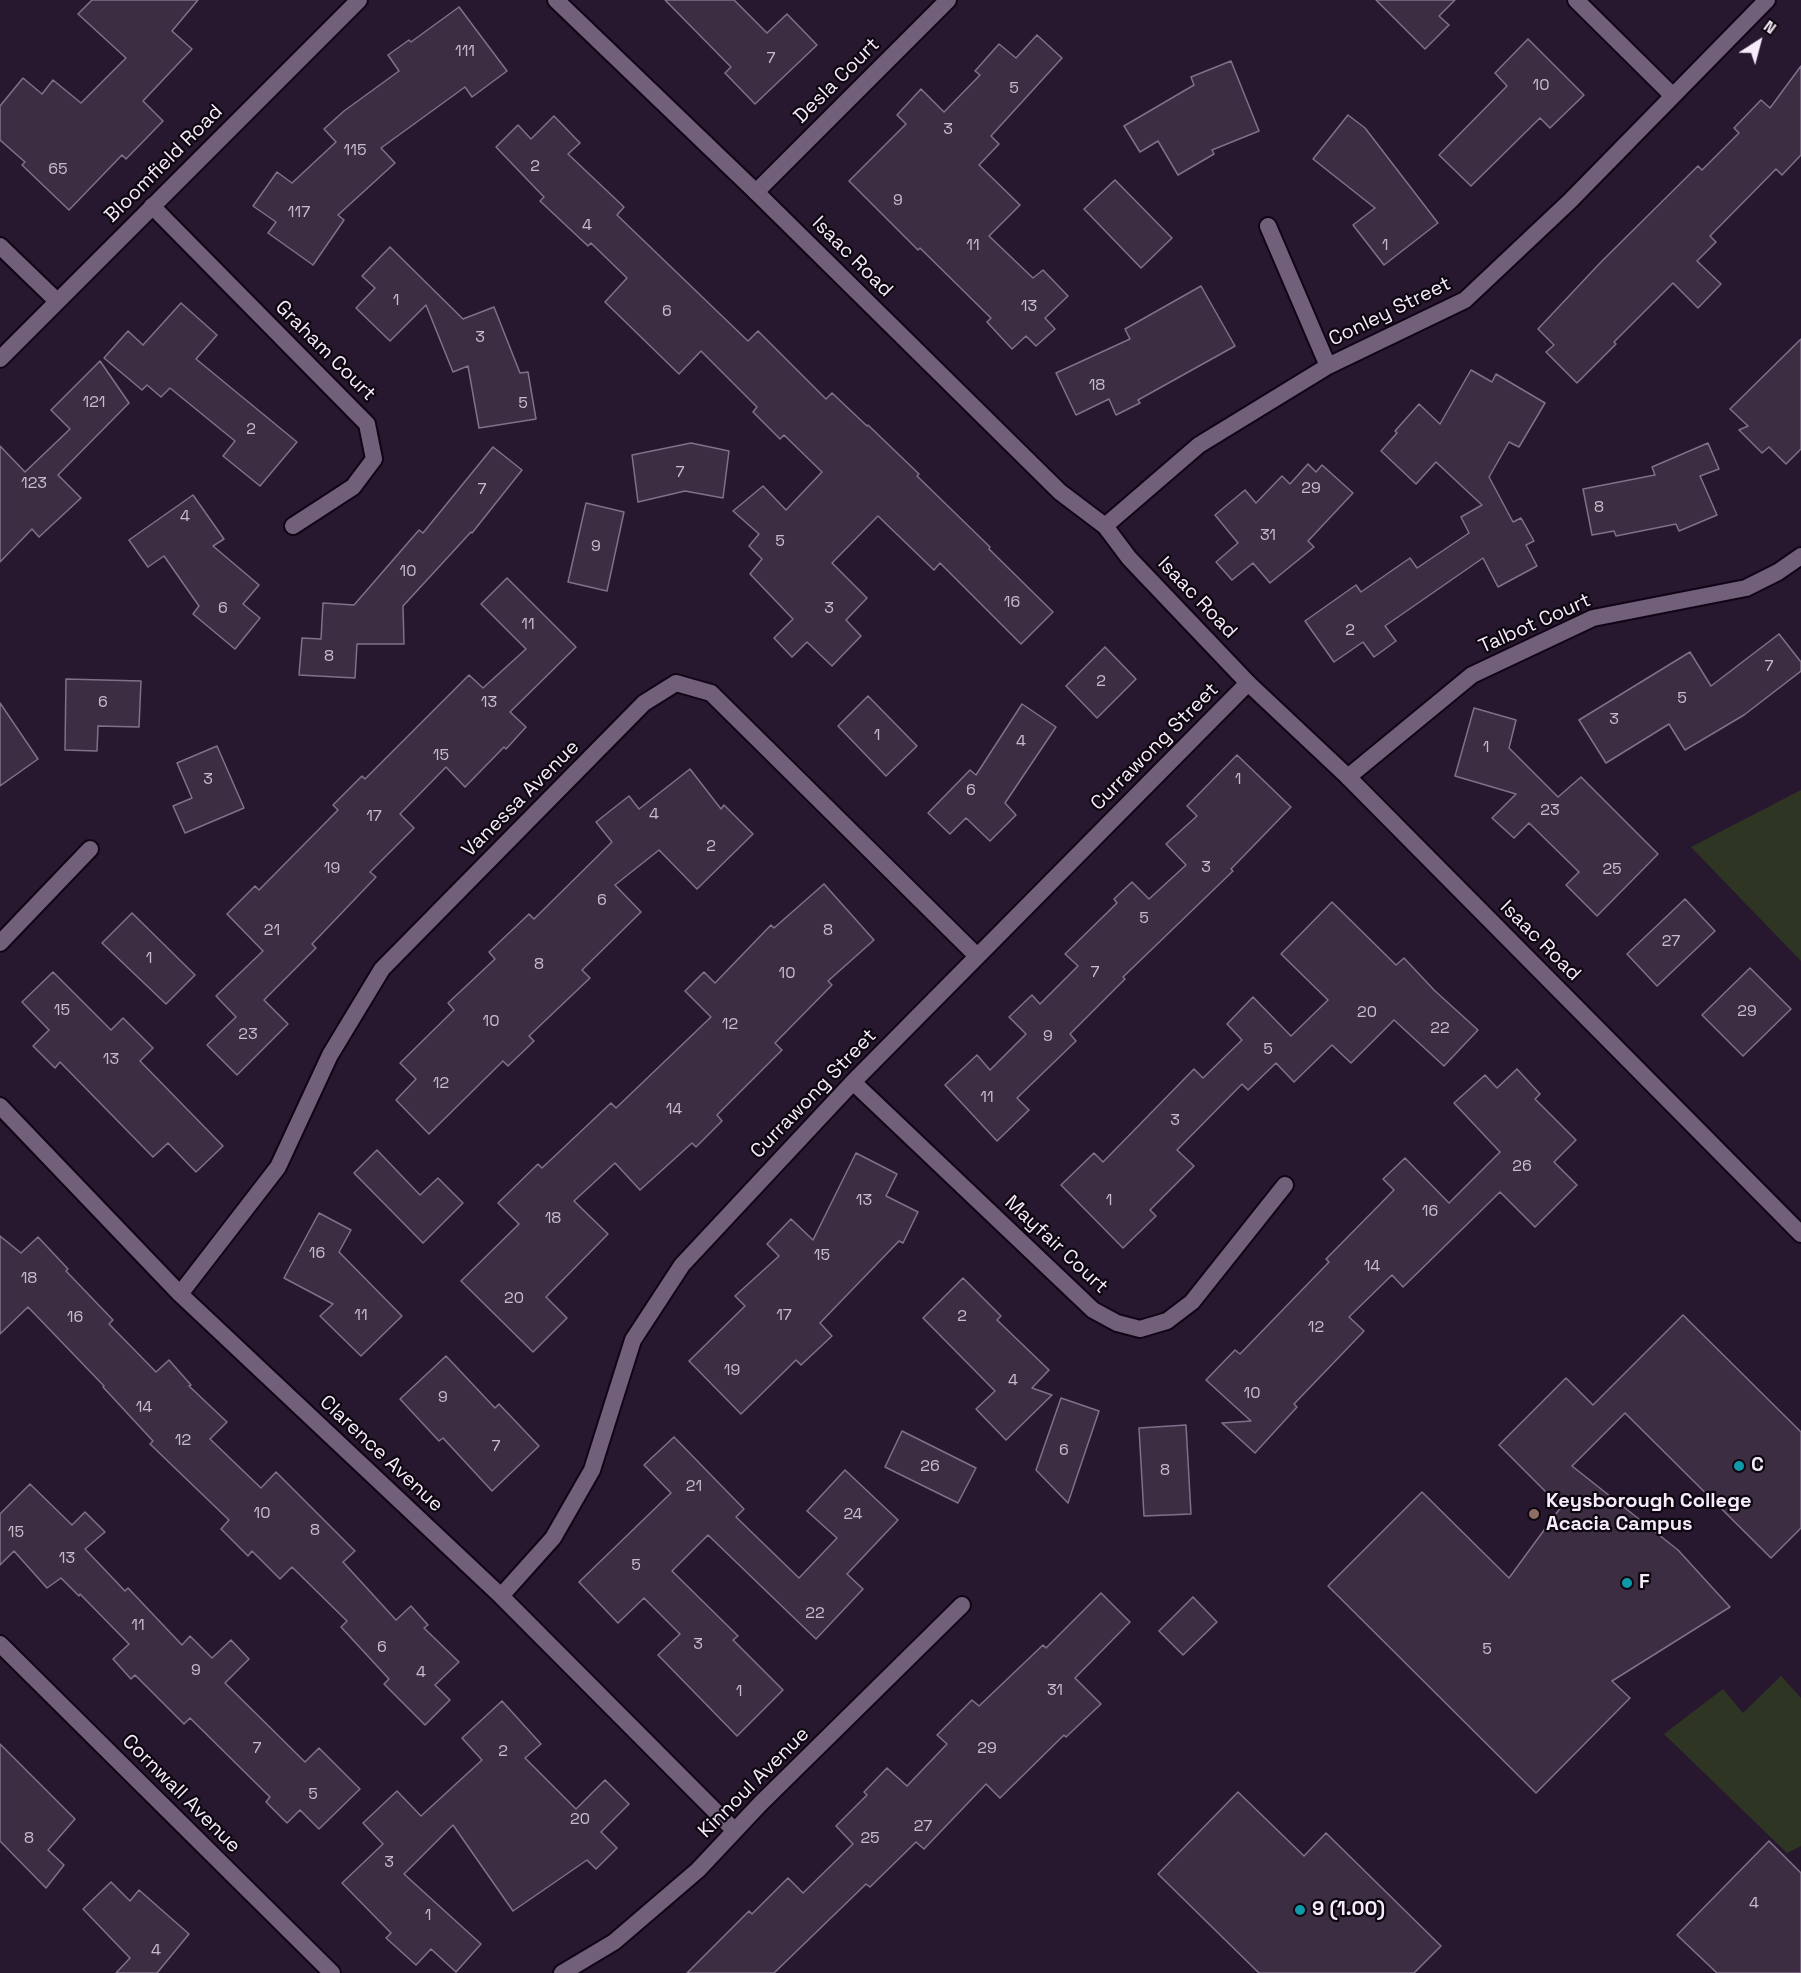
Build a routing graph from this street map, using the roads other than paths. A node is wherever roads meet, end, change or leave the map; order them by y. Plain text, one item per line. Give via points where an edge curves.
1 (359, 0) edge
2 (556, 0) edge
3 (948, 0) edge
4 (1576, 0) edge
5 (1767, 0) edge
6 (1672, 95) junction
7 (756, 192) junction
8 (152, 206) junction
9 (1268, 226) dead end
10 (0, 246) edge
11 (57, 301) junction
12 (0, 358) edge
13 (1328, 366) junction
14 (293, 526) dead end
15 (1105, 526) junction
16 (1801, 556) edge
17 (1248, 683) junction
18 (1348, 777) junction
19 (90, 849) dead end
20 (0, 943) edge
21 (977, 956) junction
22 (853, 1082) junction
23 (0, 1106) edge
24 (1285, 1185) dead end
25 (1801, 1234) edge
26 (180, 1294) junction
27 (501, 1596) junction
28 (962, 1605) dead end
29 (0, 1644) edge
30 (734, 1830) junction
31 (332, 1973) edge
32 (562, 1973) edge

1 - 8 street, Bloomfield Road
2 - 7 street, Isaac Road
3 - 7 street, Desla Court
4 - 6 street
5 - 6 street, Conley Street
6 - 13 street, Conley Street via 1570,201 1464,300
7 - 15 street, Isaac Road via 1060,492
8 - 11 street, Bloomfield Road
8 - 14 street, Graham Court via 368,424 374,459 353,487
9 - 13 street
10 - 11 street
11 - 12 street, Bloomfield Road
13 - 15 street, Conley Street via 1199,445
15 - 17 street, Isaac Road via 1129,558
16 - 18 street, Talbot Court via 1746,588 1593,618 1472,675
17 - 18 street, Isaac Road
17 - 21 street, Currawong Street
18 - 25 street, Isaac Road
19 - 20 street
21 - 22 street, Currawong Street
21 - 26 street, Vanessa Avenue via 711,693 676,682 644,703 382,969 330,1055 278,1167
22 - 24 street, Mayfair Court via 1093,1310 1117,1323 1140,1329 1167,1321 1192,1302
22 - 27 street, Currawong Street via 682,1265 633,1340 592,1470 553,1538
23 - 26 street, Clarence Avenue
26 - 27 street, Clarence Avenue
27 - 30 street, Clarence Avenue
28 - 30 street, Kinnoul Avenue
29 - 31 street, Cornwall Avenue
30 - 32 street, Kinnoul Avenue via 698,1870 614,1942

